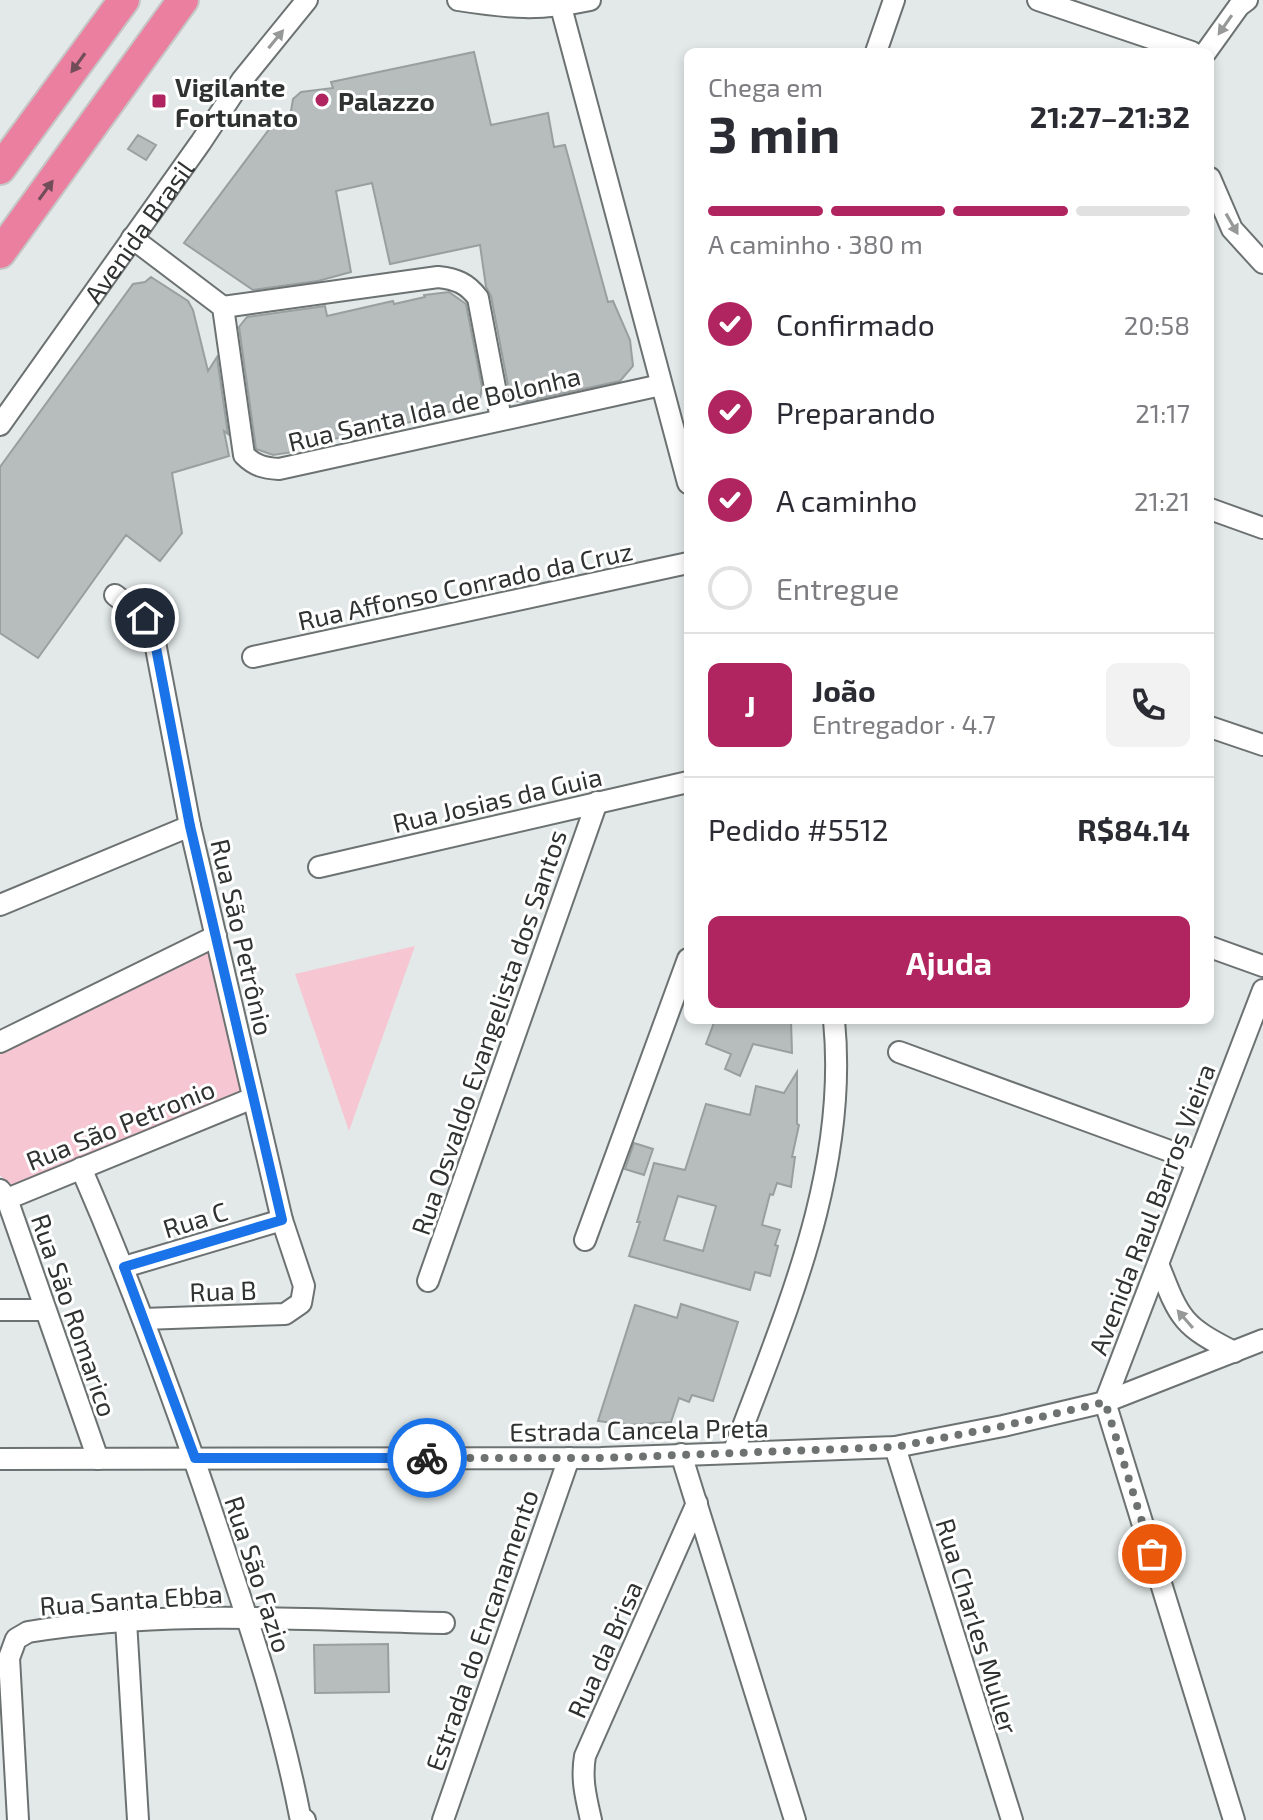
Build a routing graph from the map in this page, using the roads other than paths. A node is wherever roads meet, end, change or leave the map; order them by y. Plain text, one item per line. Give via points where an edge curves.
1 (124, 0) edge
2 (183, 0) edge
3 (307, 0) edge
4 (458, 0) edge
5 (590, 0) edge
6 (894, 0) edge
7 (1038, 0) edge
8 (1247, 0) edge
9 (561, 7) junction
10 (877, 48) edge
11 (1180, 48) edge
12 (1209, 48) edge
13 (0, 169) edge
14 (1214, 187) edge
15 (132, 238) junction
16 (0, 253) edge
17 (1263, 263) edge
18 (223, 307) junction
19 (661, 385) junction
20 (501, 419) junction
21 (0, 425) edge
22 (684, 468) edge
23 (1214, 510) edge
24 (1263, 528) edge
25 (684, 564) edge
26 (115, 595) dead end
27 (253, 657) dead end
28 (1214, 728) edge
29 (1263, 745) edge
30 (684, 783) edge
31 (597, 802) junction
32 (190, 826) junction
33 (319, 867) dead end
34 (0, 905) edge
35 (216, 936) junction
36 (1214, 948) edge
37 (1263, 966) edge
38 (684, 970) edge
39 (1263, 990) edge
40 (834, 1024) edge
41 (0, 1042) edge
42 (899, 1052) dead end
43 (253, 1098) junction
44 (1197, 1161) junction
45 (81, 1168) junction
46 (3, 1194) edge
47 (282, 1220) junction
48 (585, 1240) dead end
49 (1159, 1266) junction
50 (124, 1267) junction
51 (428, 1281) dead end
52 (301, 1303) joint
53 (0, 1310) edge
54 (44, 1310) junction
55 (143, 1319) junction
56 (1263, 1340) edge
57 (1234, 1352) junction
58 (1105, 1402) junction
59 (895, 1447) junction
60 (733, 1453) junction
61 (681, 1454) junction
62 (195, 1458) junction
63 (569, 1458) junction
64 (0, 1459) edge
65 (98, 1459) junction
66 (697, 1503) junction
67 (248, 1618) junction
68 (126, 1621) junction
69 (444, 1623) dead end
70 (301, 1819) edge
71 (18, 1820) edge
72 (138, 1820) edge
73 (443, 1820) edge
74 (591, 1820) edge
75 (795, 1820) edge
76 (1012, 1820) edge
77 (1234, 1820) edge

1 -> 13 highway
16 -> 2 highway
15 -> 3 street, Avenida Brasil via 242,80
4 - 9 street via 527,9
5 - 9 street
6 - 10 street
7 - 11 street
8 -> 12 street
9 - 19 street
14 -> 17 street via 1232,229
15 - 18 street
15 - 21 street, Avenida Brasil
18 - 20 street via 438,277 456,279 478,298
18 - 20 street, Rua Santa Ida de Bolonha via 244,455 263,468 279,469
19 - 20 street, Rua Santa Ida de Bolonha
19 - 22 street
23 - 24 street
25 - 27 street, Rua Affonso Conrado da Cruz
26 - 32 street, Rua São Petrônio via 145,618 153,632
28 - 29 street
30 - 31 street, Rua Josias da Guia
31 - 33 street, Rua Josias da Guia
31 - 51 street, Rua Osvaldo Evangelista dos Santos
32 - 34 street
32 - 35 street, Rua São Petrônio
35 - 41 street
35 - 43 street, Rua São Petrônio
36 - 37 street
38 - 48 street
39 - 44 street, Avenida Raul Barros Vieira
40 - 60 street via 838,1063 832,1137 818,1212
42 - 44 street
43 - 45 street, Rua São Petronio
43 - 47 street, Rua São Petrônio
44 - 49 street, Avenida Raul Barros Vieira
45 - 46 street, Rua São Petronio
45 - 50 street, Rua São Fazio
46 - 54 street, Rua São Romarico
47 - 50 street, Rua C
47 - 52 street, Rua São Petrônio via 304,1286
57 -> 49 street via 1187,1322 1175,1307
49 - 58 street, Avenida Raul Barros Vieira
50 - 55 street, Rua São Fazio
52 - 55 street, Rua B via 285,1314
53 - 54 street
54 - 65 street, Rua São Romarico
55 - 62 street, Rua São Fazio
56 - 57 street, Estrada Cancela Preta
57 - 58 street, Estrada Cancela Preta
58 - 59 street, Estrada Cancela Preta
58 - 77 street
59 - 60 street, Estrada Cancela Preta
59 - 76 street, Rua Charles Muller
60 - 61 street, Estrada Cancela Preta
61 - 63 street, Estrada Cancela Preta
61 - 66 street
62 - 63 street, Estrada Cancela Preta
62 - 65 street, Estrada Cancela Preta
62 - 67 street, Rua São Fazio
63 - 73 street, Estrada do Encanamento
64 - 65 street, Estrada Cancela Preta
66 - 74 street, Rua da Brisa via 585,1756 583,1788
66 - 75 street
67 - 68 street, Rua Santa Ebba
67 - 69 street, Rua Santa Ebba
67 - 70 street, Rua São Fazio
68 - 71 street, Rua Santa Ebba via 38,1631 16,1639 9,1658
68 - 72 street

